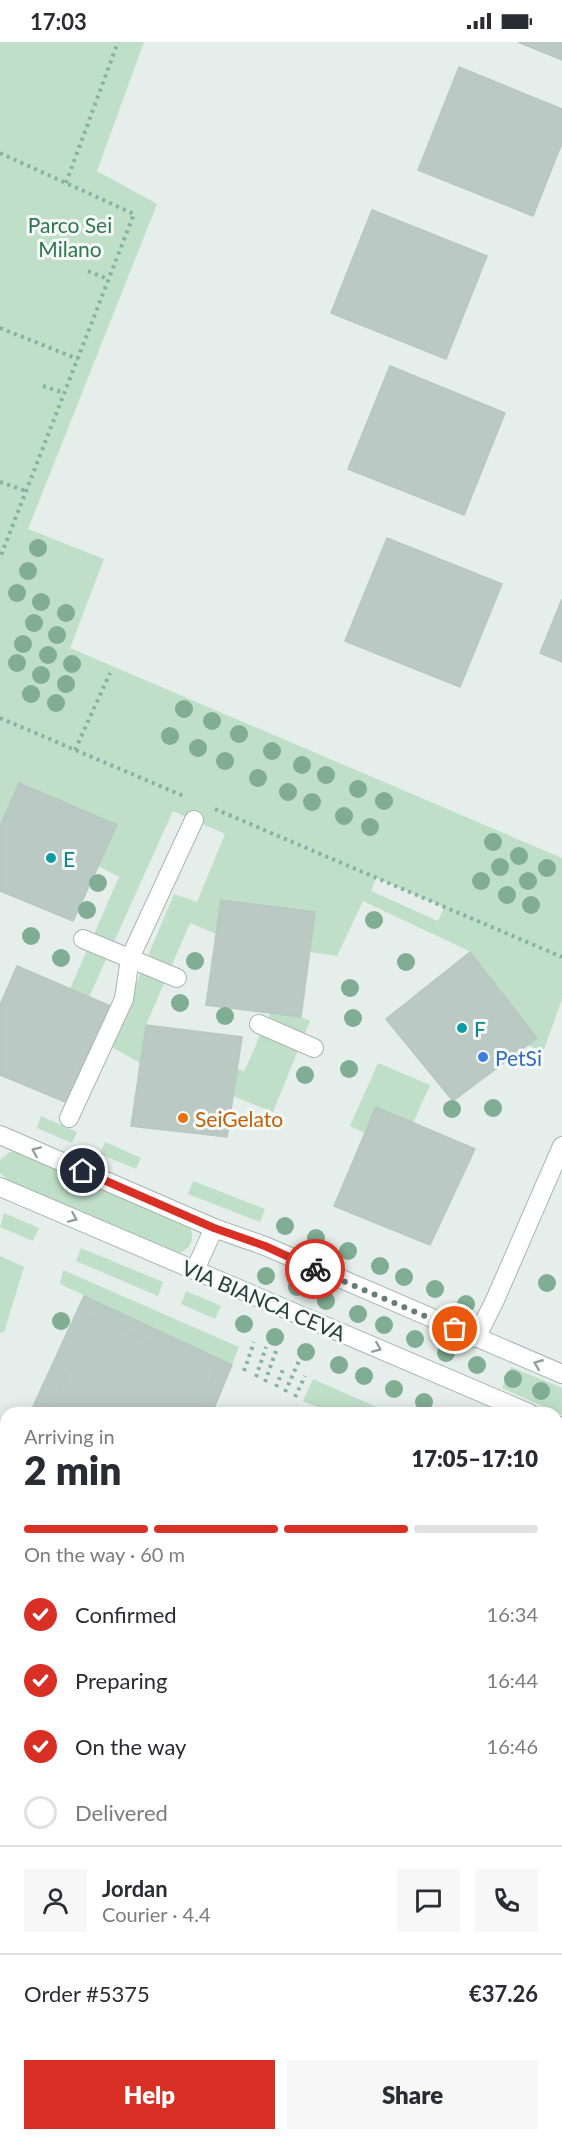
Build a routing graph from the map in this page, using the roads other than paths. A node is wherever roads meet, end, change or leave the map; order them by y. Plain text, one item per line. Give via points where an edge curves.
1 (194, 820) dead end
2 (87, 941) dead end
3 (137, 961) junction
4 (172, 976) dead end
5 (262, 1025) dead end
6 (308, 1045) dead end
7 (69, 1118) dead end
8 (0, 1135) edge
9 (562, 1146) edge
10 (0, 1187) edge
11 (214, 1228) junction
12 (195, 1270) junction
13 (476, 1338) junction
14 (562, 1374) edge
15 (515, 1407) edge

1 - 3 street
2 - 3 street
3 - 4 street
3 - 7 street via 124,999
5 - 6 street
11 -> 8 street
9 - 13 street
10 -> 12 street, VIA BIANCA CEVA
11 - 12 street
11 - 13 street via 265,1246
12 -> 15 street, VIA BIANCA CEVA
14 -> 13 street

